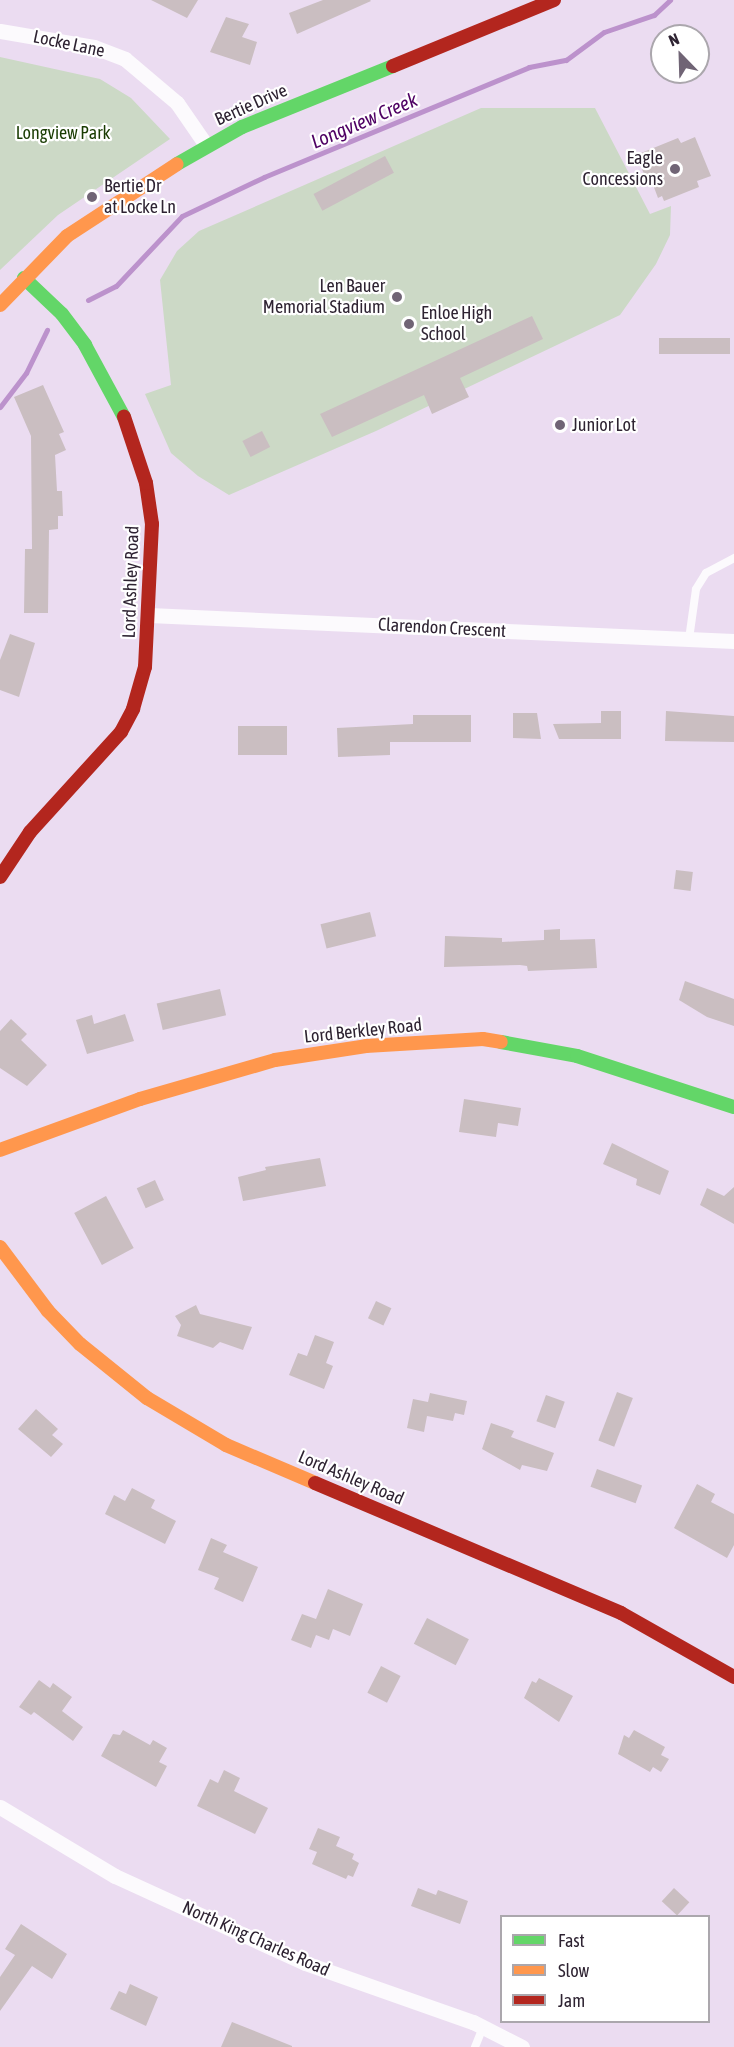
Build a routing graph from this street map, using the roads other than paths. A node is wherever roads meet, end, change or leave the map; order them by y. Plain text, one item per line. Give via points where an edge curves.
1 (554, 0) edge
2 (0, 31) edge
3 (206, 145) junction
4 (24, 278) junction
5 (0, 305) edge
6 (734, 558) edge
7 (149, 615) junction
8 (689, 639) junction
9 (734, 641) edge
10 (0, 877) edge
11 (734, 1107) edge
12 (0, 1150) edge
13 (0, 1247) edge
14 (734, 1677) edge
15 (0, 1807) edge
16 (483, 2027) junction
17 (475, 2047) edge
18 (522, 2047) edge

1 - 3 street, Bertie Drive
2 - 3 street, Locke Lane via 94,47 125,59 177,103
3 - 4 street, Bertie Drive via 76,230
4 - 5 street, Bertie Drive
4 - 7 street, Lord Ashley Road via 62,314 85,345 129,426 146,483 152,524
6 - 8 lane via 706,573 696,589
7 - 8 street, Clarendon Crescent
7 - 10 street, Lord Ashley Road via 141,687 121,732 30,832
8 - 9 street, Clarendon Crescent
11 - 12 street, Lord Berkley Road via 577,1056 483,1039 366,1046 275,1060 140,1099
13 - 14 street, Lord Ashley Road via 48,1311 80,1344 147,1398 192,1427 621,1613
15 - 16 street, North King Charles Road via 115,1876 305,1963
16 - 17 lane
16 - 18 street, North King Charles Road

